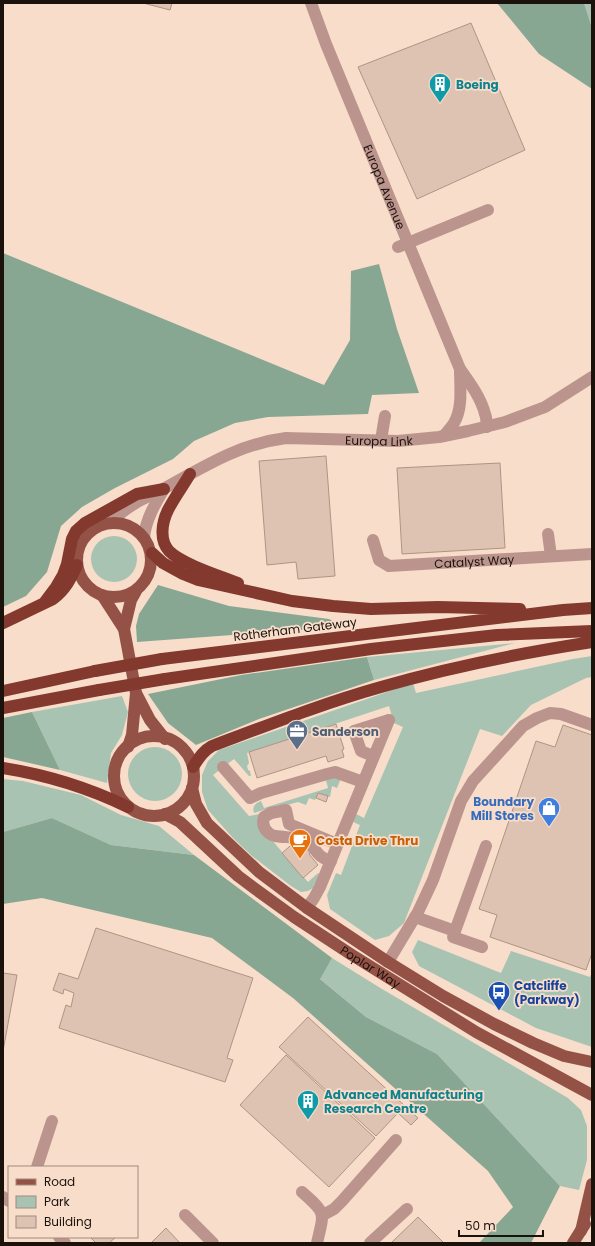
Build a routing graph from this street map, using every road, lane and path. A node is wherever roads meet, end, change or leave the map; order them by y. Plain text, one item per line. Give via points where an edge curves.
1 (311, 3) edge
2 (488, 210) dead end
3 (403, 245) junction
4 (460, 369) junction
5 (592, 377) edge
6 (385, 416) dead end
7 (487, 427) junction
8 (444, 436) junction
9 (382, 440) junction
10 (190, 474) junction
11 (164, 489) junction
12 (111, 522) junction
13 (548, 534) dead end
14 (144, 537) junction
15 (373, 540) dead end
16 (152, 553) junction
17 (592, 554) edge
18 (551, 556) junction
19 (77, 564) junction
20 (136, 591) junction
21 (102, 595) junction
22 (278, 598) junction
23 (44, 603) junction
24 (592, 608) edge
25 (563, 610) junction
26 (3, 623) edge
27 (124, 629) junction
28 (592, 631) edge
29 (592, 642) edge
30 (3, 691) edge
31 (136, 693) junction
32 (3, 708) edge
33 (592, 725) edge
34 (165, 739) junction
35 (128, 747) junction
36 (373, 756) dead end
37 (193, 767) junction
38 (223, 767) dead end
39 (3, 768) edge
40 (363, 782) junction
41 (192, 788) junction
42 (128, 807) junction
43 (165, 814) junction
44 (337, 844) junction
45 (486, 846) dead end
46 (331, 861) junction
47 (307, 908) junction
48 (415, 917) junction
49 (455, 931) junction
50 (482, 947) dead end
51 (388, 962) junction
52 (592, 1062) edge
53 (575, 1087) junction
54 (592, 1095) edge
55 (592, 1104) edge
56 (52, 1121) dead end
57 (396, 1140) dead end
58 (37, 1166) edge
59 (592, 1184) edge
60 (302, 1192) dead end
61 (407, 1209) dead end
62 (592, 1213) edge
63 (185, 1214) dead end
64 (323, 1215) junction
65 (581, 1231) junction
66 (213, 1243) edge
67 (317, 1243) edge
68 (370, 1243) edge
69 (573, 1243) edge

1 - 3 street, Europa Avenue
2 - 3 street
3 - 4 street, Europa Avenue
4 - 7 street, Europa Avenue via 482,406
4 - 8 street, Europa Avenue via 459,411 454,424
5 - 7 street, Europa Link via 545,407
6 - 9 street
7 - 8 street, Europa Link
8 - 9 street, Europa Link via 419,440
9 - 10 street, Europa Link via 269,440 243,447
10 - 11 street, Europa Link
10 - 22 highway via 167,511 163,525 162,534 169,551 209,572
11 - 12 street, Europa Link via 143,499
11 - 14 street via 147,522
11 - 23 highway via 137,494 85,523 76,531 63,575
12 - 14 main road via 132,526
12 - 19 main road via 95,528 84,538 77,554
13 - 18 street
14 - 16 main road
15 - 18 street, Catalyst Way via 380,560 389,566
16 - 20 main road via 149,574
16 - 22 highway via 163,564 198,580
17 - 18 street, Catalyst Way
19 - 21 main road via 87,586
19 - 23 highway via 64,590
20 - 21 main road via 116,597
20 - 27 main road via 131,600
21 - 27 main road
22 - 25 highway via 370,609 438,607
23 - 26 highway
24 - 25 highway, Rotherham Gateway
25 - 30 highway, Rotherham Gateway, bridge via 162,659
27 - 31 main road
28 - 32 highway, bridge via 497,635 387,648 165,679
29 - 37 highway via 449,669 380,687 212,746 205,750
31 - 34 main road via 150,720
31 - 35 main road via 132,735
33 - 48 street via 561,714 550,713 523,726 473,781 461,801 433,880
34 - 35 main road via 145,738 133,742
34 - 37 main road via 178,745 186,753
35 - 42 main road via 117,761 114,773 117,792
36 - 40 street
37 - 41 main road
38 - 40 street via 250,798 335,772
39 - 42 highway via 38,774 94,791
40 - 44 street
41 - 43 main road via 177,809
41 - 47 main road, Poplar Way via 196,804 207,823 259,872
42 - 43 main road via 142,814
43 - 53 main road, Poplar Way via 180,822 238,876 307,926 476,1032
44 - 46 street
44 - 46 street via 289,824 286,810 264,817 264,827 270,835 308,842 322,858
45 - 49 street
46 - 47 street
47 - 51 main road, Poplar Way
48 - 49 street
48 - 51 street
49 - 50 street via 453,937
51 - 52 main road, Poplar Way via 494,1024 564,1056
53 - 54 main road, Poplar Way
53 - 55 main road
56 - 58 street
57 - 64 street via 342,1201
59 - 65 main road
60 - 64 street via 318,1206
61 - 68 street
62 - 65 main road
63 - 66 street
64 - 67 street
65 - 69 main road

